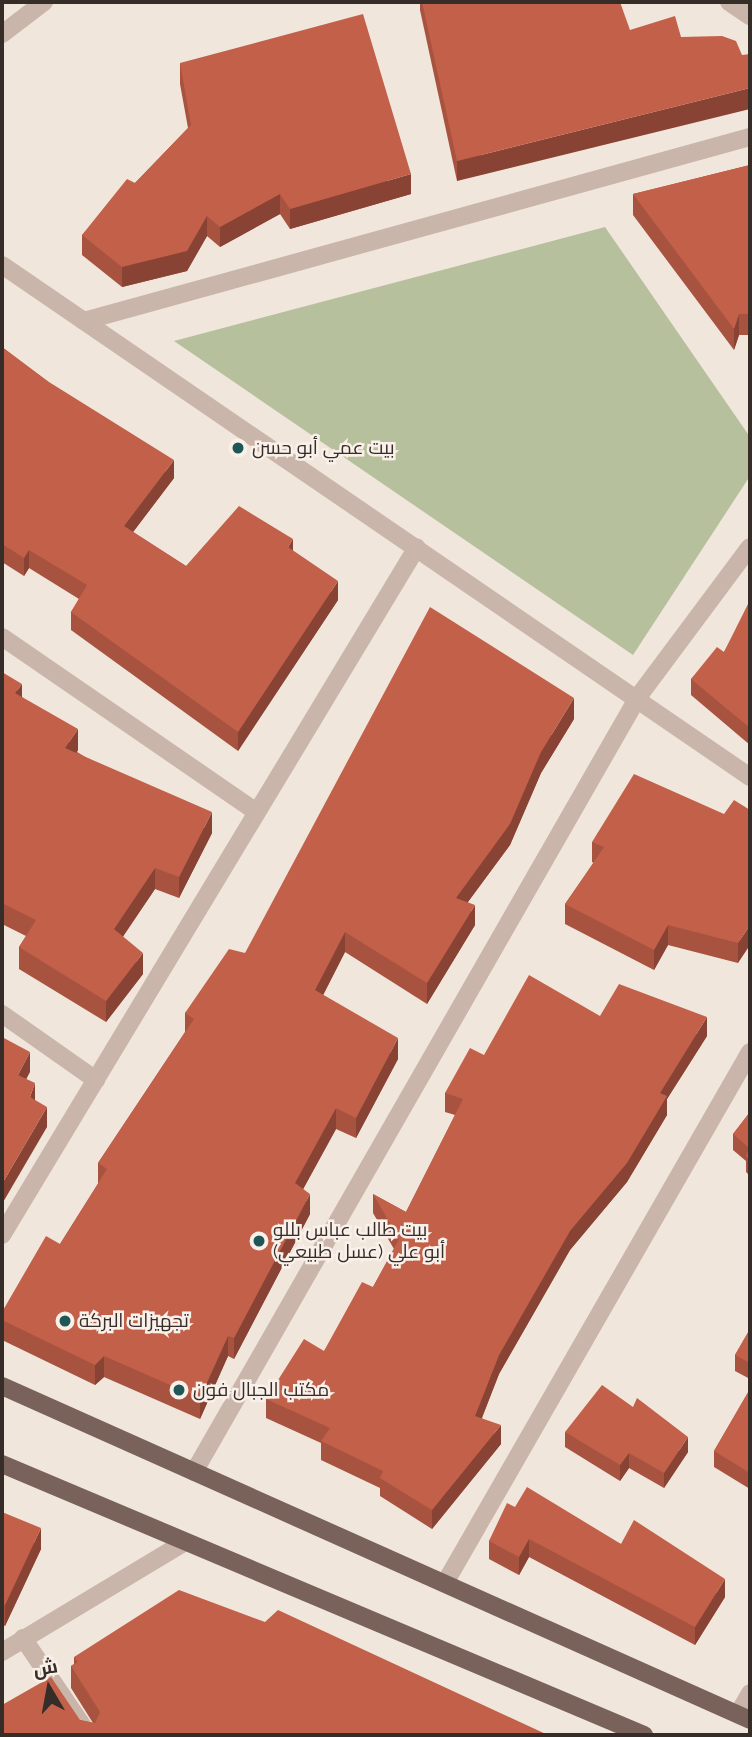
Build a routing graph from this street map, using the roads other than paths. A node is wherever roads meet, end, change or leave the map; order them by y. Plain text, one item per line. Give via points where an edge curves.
1 (44, 2) edge
2 (729, 2) edge
3 (750, 16) edge
4 (2, 34) edge
5 (750, 137) edge
6 (2, 265) edge
7 (85, 321) junction
8 (417, 547) junction
9 (750, 547) edge
10 (2, 637) edge
11 (638, 697) junction
12 (750, 777) edge
13 (257, 811) junction
14 (2, 1014) edge
15 (750, 1052) edge
16 (96, 1080) junction
17 (2, 1235) edge
18 (2, 1386) edge
19 (2, 1464) edge
20 (194, 1472) junction
21 (185, 1542) junction
22 (445, 1583) junction
23 (23, 1638) junction
24 (2, 1652) edge
25 (750, 1692) edge
26 (744, 1717) edge
27 (89, 1735) edge
28 (644, 1735) edge

1 - 4 street
2 - 3 street
5 - 7 street
6 - 7 street
7 - 8 street
8 - 11 street
8 - 13 street
9 - 11 street
10 - 13 street
11 - 12 street
11 - 20 street
13 - 16 street
14 - 16 street
15 - 22 street
16 - 17 street
18 - 20 main road
19 - 21 main road
20 - 22 main road
21 - 23 street
21 - 28 main road
22 - 26 main road
23 - 24 street
23 - 27 street
25 - 26 street

